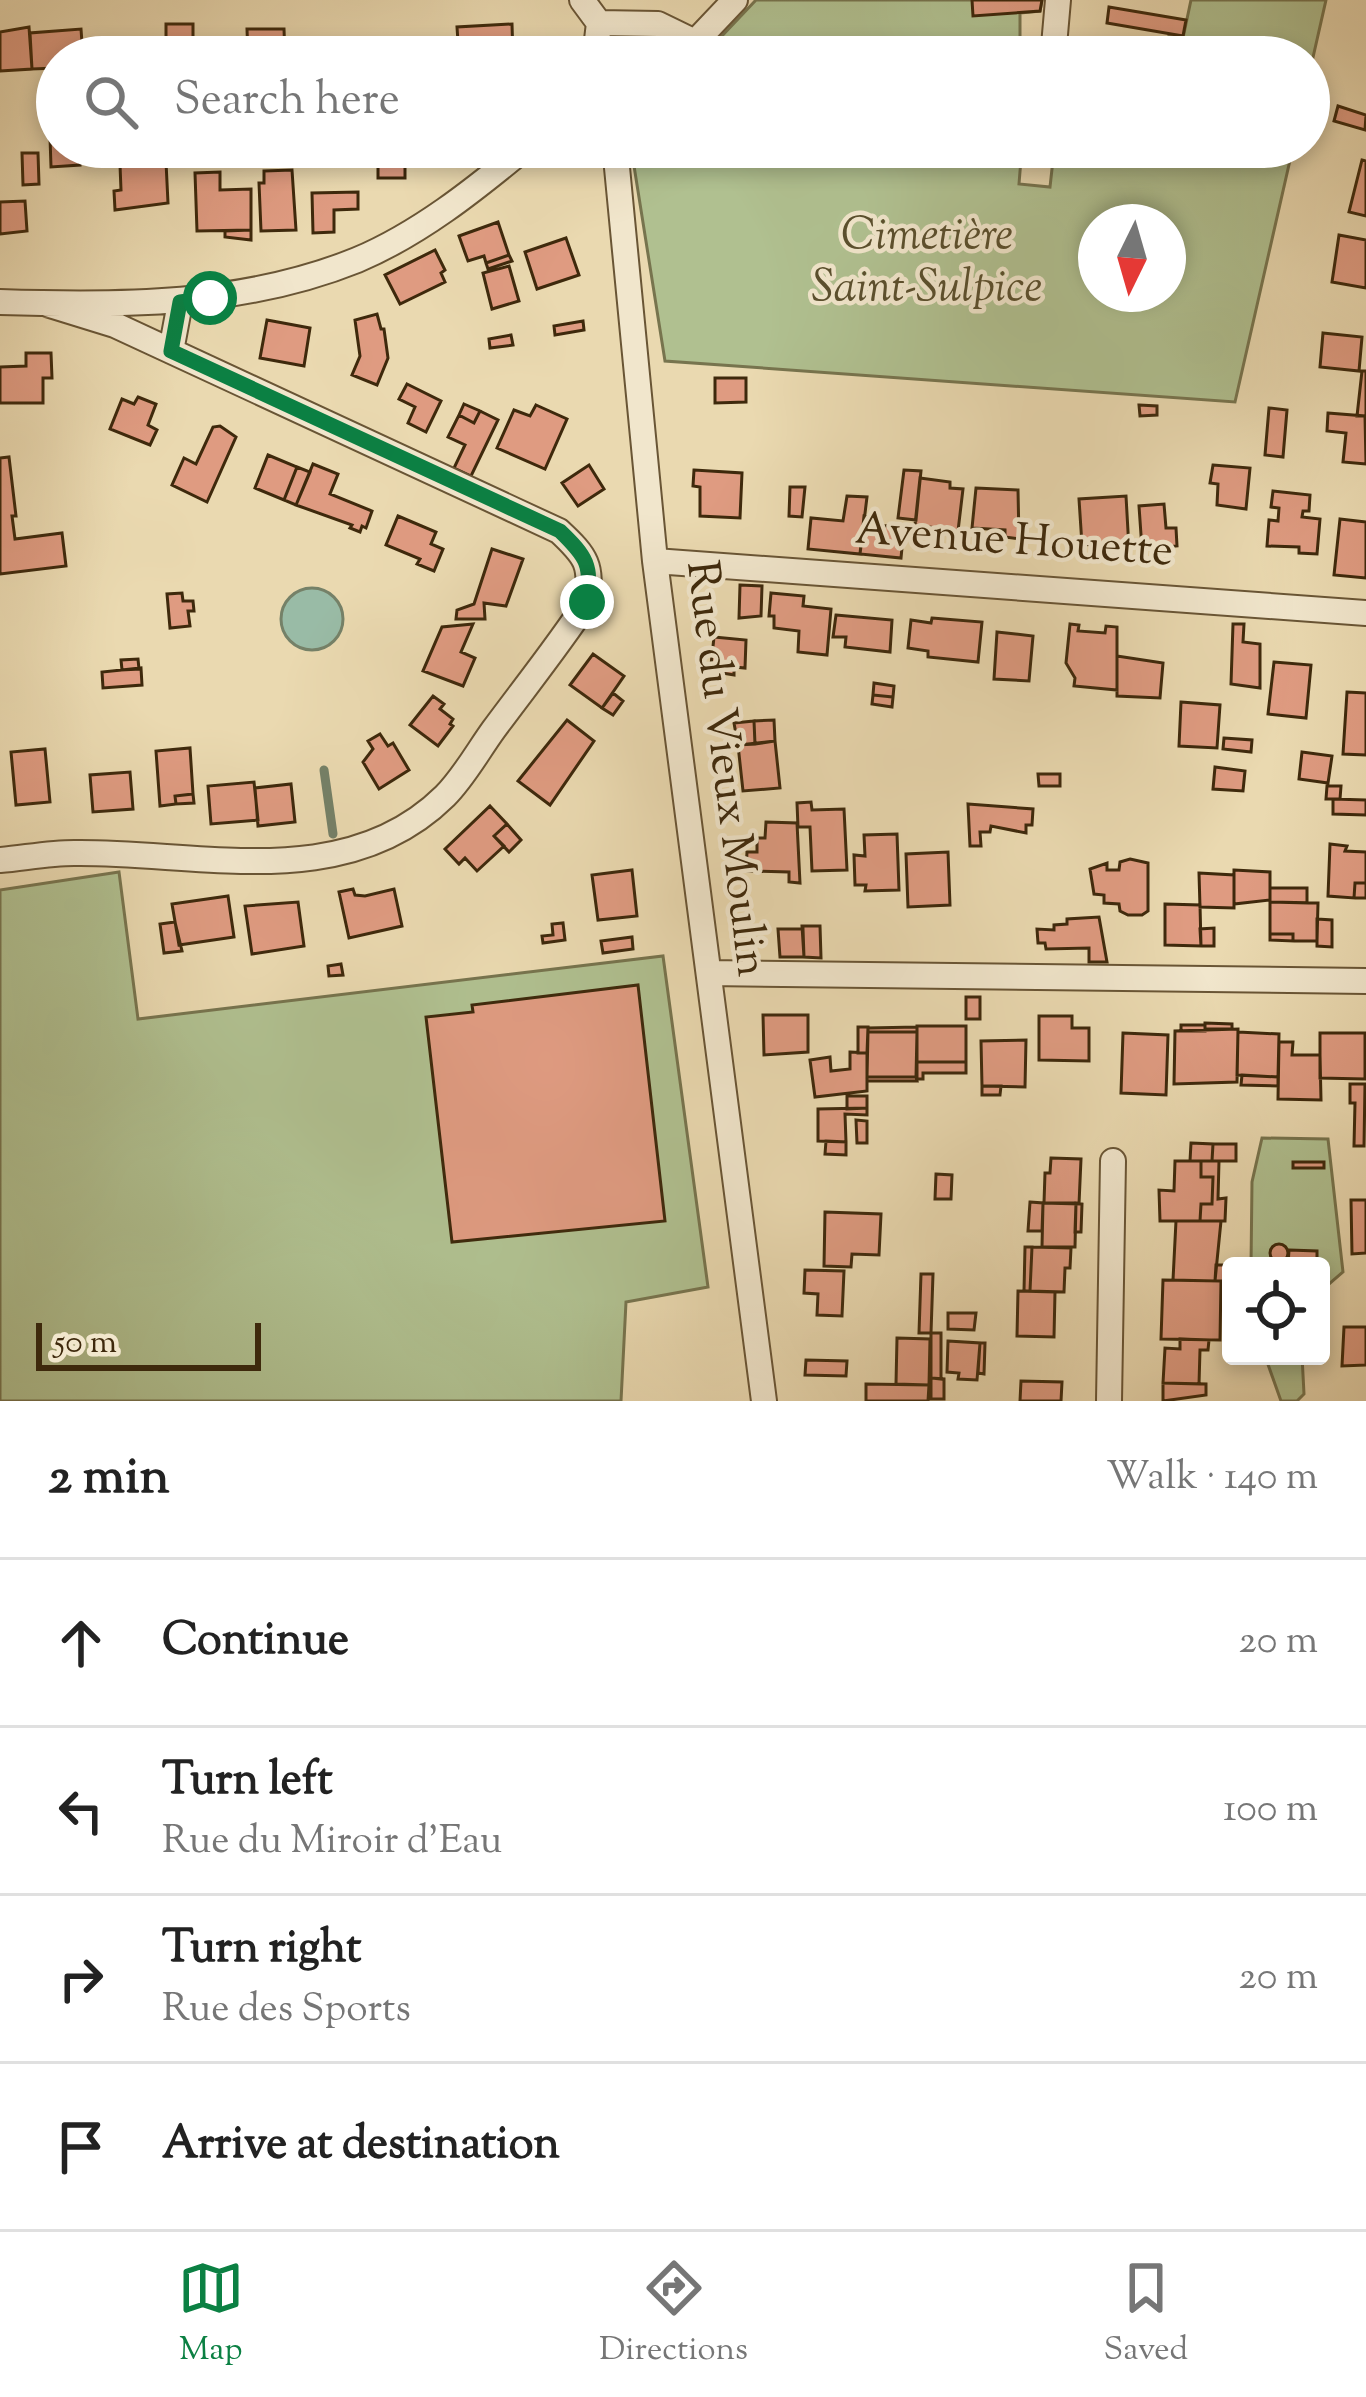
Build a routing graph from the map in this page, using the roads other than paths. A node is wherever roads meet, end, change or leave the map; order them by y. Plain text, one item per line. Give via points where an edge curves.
1 (581, 0) edge
2 (735, 0) edge
3 (1058, 0) edge
4 (599, 23) junction
5 (598, 36) edge
6 (672, 36) edge
7 (700, 36) edge
8 (1055, 36) edge
9 (498, 168) edge
10 (617, 168) edge
11 (0, 302) edge
12 (180, 302) junction
13 (47, 304) junction
14 (171, 351) junction
15 (655, 561) junction
16 (1366, 613) edge
17 (0, 860) edge
18 (709, 973) junction
19 (1366, 981) edge
20 (1113, 1161) dead end
21 (764, 1401) edge
22 (1109, 1401) edge

1 - 4 street
2 - 7 street
3 - 8 street
4 - 5 street
4 - 6 street via 658,24
9 - 12 street via 427,222 359,259 256,291
10 - 15 street, Rue du Vieux Moulin
11 - 13 street
12 - 13 street
12 - 14 street
13 - 14 street
14 - 17 street via 560,531 583,553 591,575 587,602 446,794 363,845 262,863 72,853
15 - 16 street, Avenue Houette
15 - 18 street, Rue du Vieux Moulin
18 - 19 street
18 - 21 street, Rue du Vieux Moulin
20 - 22 street

